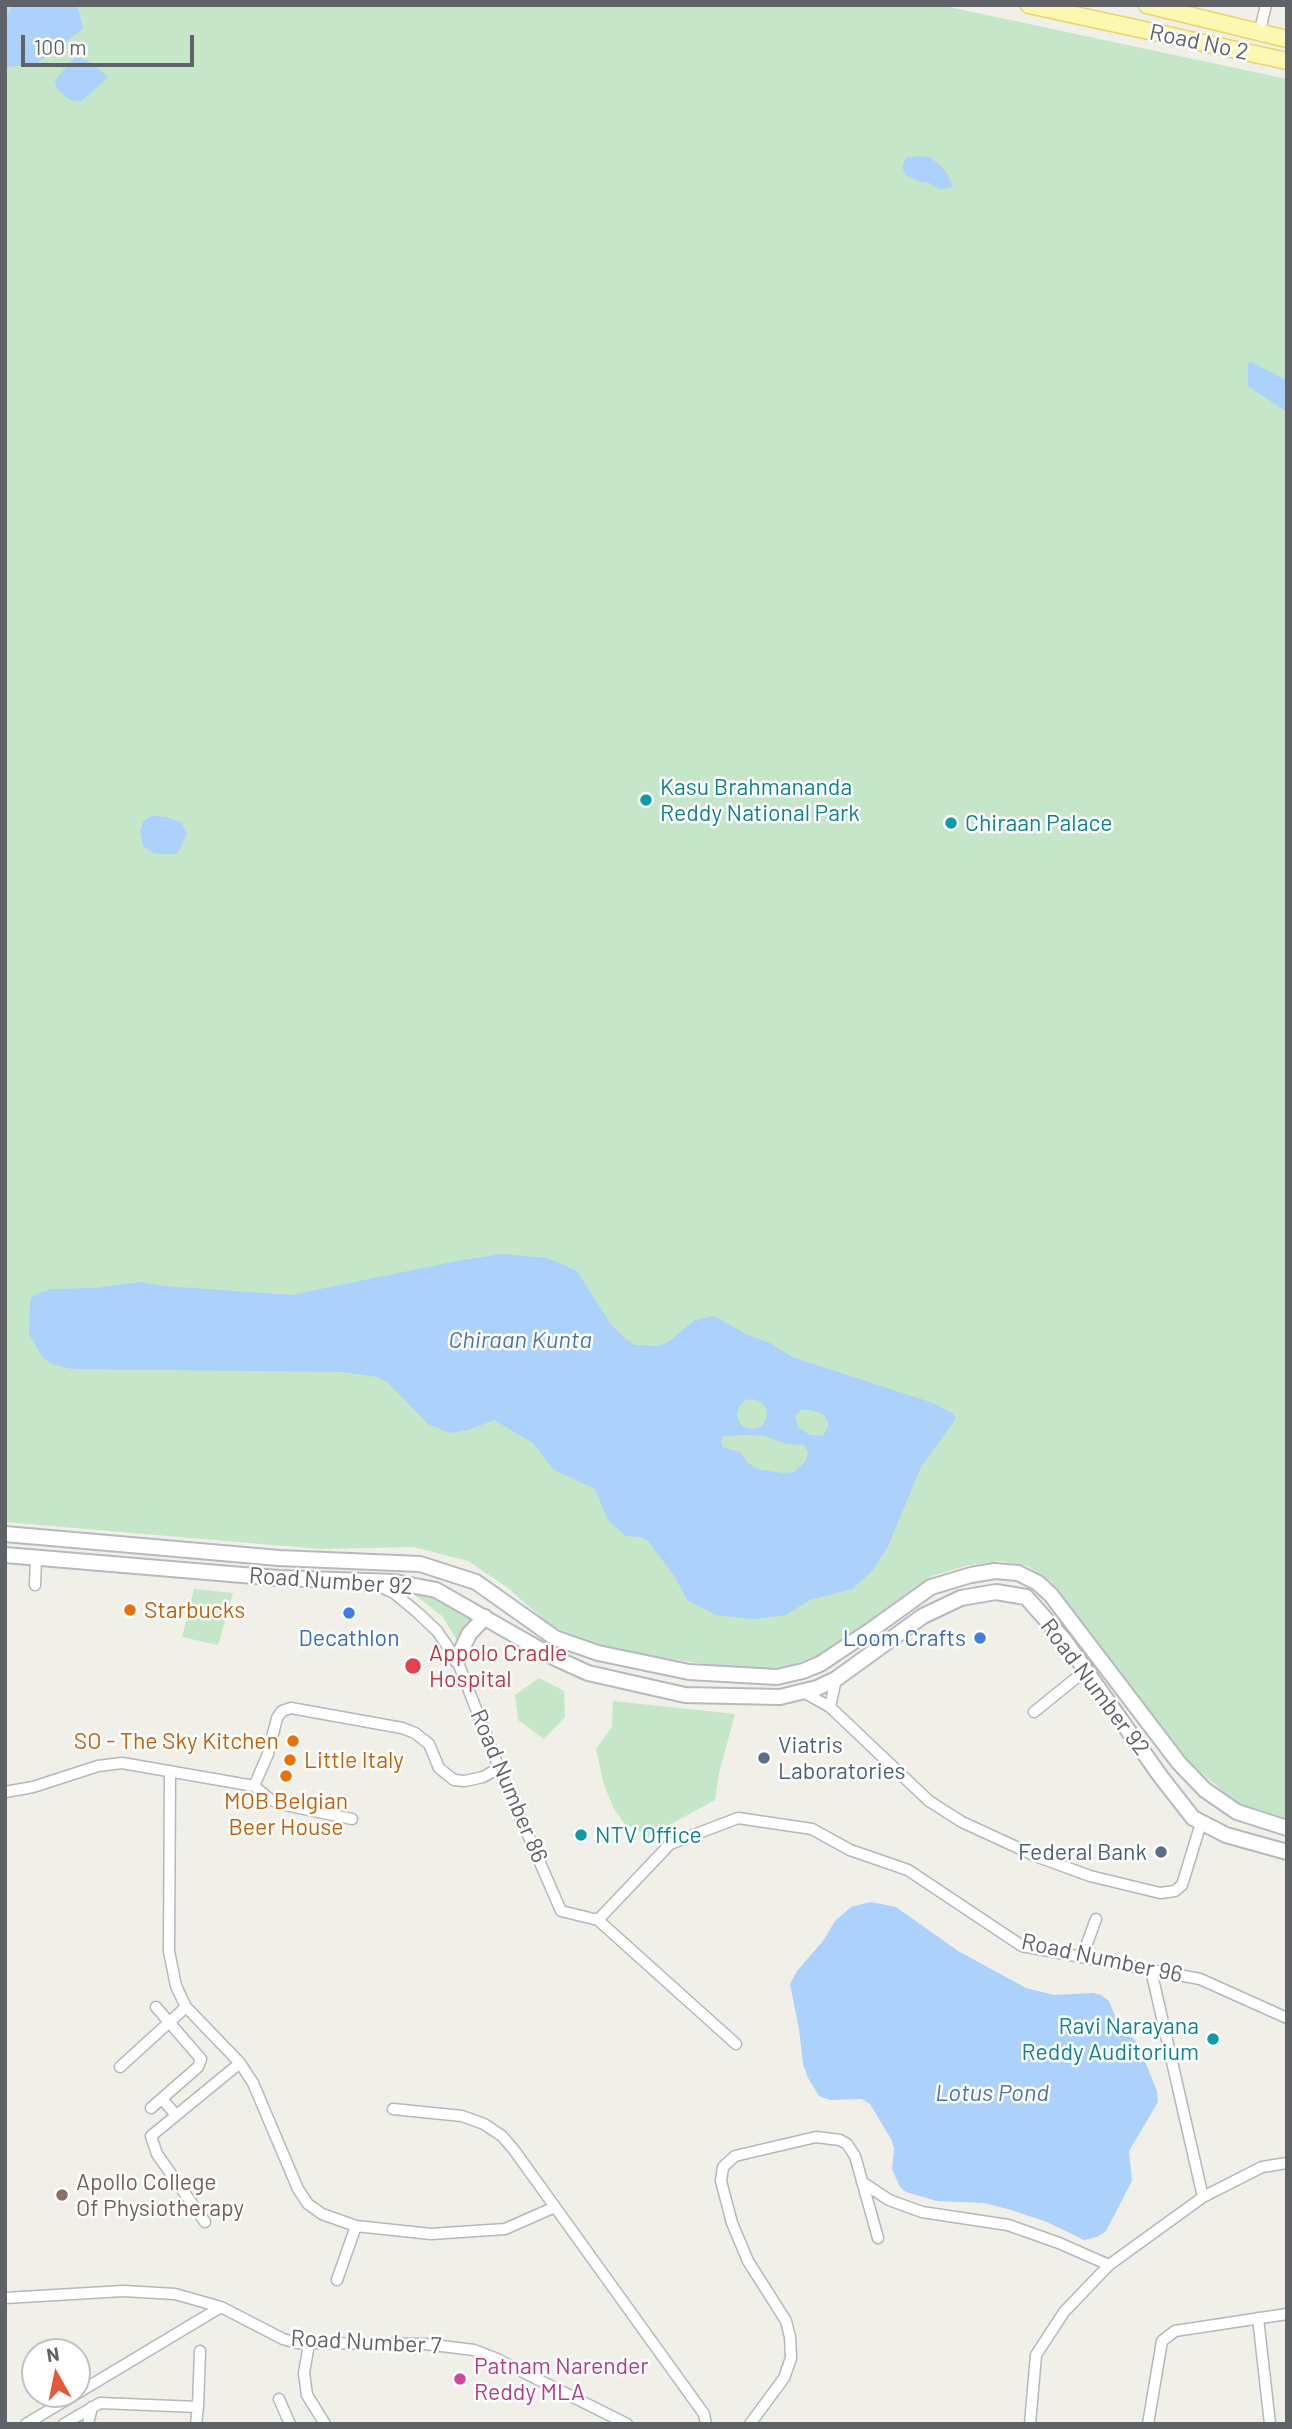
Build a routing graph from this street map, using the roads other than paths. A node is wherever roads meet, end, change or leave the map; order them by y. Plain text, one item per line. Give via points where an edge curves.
1 (1029, 5) edge
2 (1147, 5) edge
3 (1266, 5) edge
4 (1259, 34) junction
5 (1287, 39) edge
6 (1287, 61) edge
7 (6, 1534) edge
8 (6, 1555) edge
9 (36, 1558) junction
10 (368, 1582) junction
11 (35, 1585) dead end
12 (485, 1618) junction
13 (457, 1660) junction
14 (1086, 1670) junction
15 (836, 1679) junction
16 (803, 1691) junction
17 (830, 1707) junction
18 (1034, 1712) dead end
19 (499, 1768) junction
20 (170, 1770) junction
21 (254, 1786) junction
22 (5, 1792) edge
23 (352, 1819) dead end
24 (1201, 1823) junction
25 (1287, 1828) edge
26 (1287, 1852) edge
27 (1096, 1919) dead end
28 (597, 1920) junction
29 (1082, 1957) junction
30 (1151, 1970) junction
31 (156, 2007) dead end
32 (186, 2007) junction
33 (1287, 2018) edge
34 (170, 2022) junction
35 (736, 2044) dead end
36 (240, 2063) junction
37 (120, 2067) dead end
38 (162, 2099) junction
39 (151, 2108) dead end
40 (393, 2109) dead end
41 (176, 2116) junction
42 (1287, 2163) edge
43 (862, 2182) junction
44 (1203, 2197) junction
45 (555, 2207) junction
46 (205, 2222) dead end
47 (356, 2226) junction
48 (878, 2238) dead end
49 (1109, 2265) junction
50 (337, 2280) dead end
51 (5, 2298) edge
52 (221, 2307) junction
53 (1287, 2314) edge
54 (1258, 2318) junction
55 (309, 2344) junction
56 (200, 2351) dead end
57 (279, 2399) dead end
58 (92, 2406) junction
59 (198, 2407) junction
60 (26, 2424) edge
61 (64, 2424) edge
62 (88, 2424) edge
63 (197, 2424) edge
64 (290, 2424) edge
65 (325, 2424) edge
66 (627, 2424) edge
67 (706, 2424) edge
68 (750, 2424) edge
69 (1030, 2424) edge
70 (1148, 2424) edge
71 (1270, 2424) edge

1 - 6 main road, Road No 2
2 - 4 main road
3 - 4 street
4 - 5 main road
7 - 8 main road
7 - 25 main road, Road Number 92 via 279,1558 420,1564 476,1582 555,1638 598,1653 689,1672 778,1677 820,1664 931,1587 995,1571 1018,1573 1051,1595 1179,1763 1205,1790 1237,1811
8 - 9 main road, Road Number 92
9 - 10 main road, Road Number 92
9 - 11 street
10 - 12 main road, Road Number 92 via 436,1590
10 - 13 street, Road Number 86 via 394,1593 418,1613
12 - 13 main road via 469,1634
12 - 16 main road, Road Number 92 via 588,1673 664,1692 779,1697
13 - 19 street, Road Number 86
14 - 15 main road, Road Number 92 via 1026,1597 996,1592 961,1598 923,1616
14 - 18 street
14 - 24 main road, Road Number 92 via 1184,1809
15 - 16 main road, Road Number 92
15 - 17 street
16 - 17 street
17 - 24 street via 929,1801 993,1838 1090,1875 1160,1893 1175,1891 1182,1885
19 - 21 street via 465,1782 454,1780 439,1768 429,1744 415,1733 291,1708 277,1718
19 - 28 street, Road Number 86 via 561,1911
20 - 21 street
20 - 22 street via 122,1763 97,1766
20 - 32 street via 169,1951
21 - 23 street via 285,1805
24 - 26 main road, Road Number 92
27 - 29 street
28 - 29 street, Road Number 96 via 670,1844 738,1818 812,1829 849,1850 908,1870 1022,1946
28 - 35 street
29 - 30 street, Road Number 96
30 - 33 street, Road Number 96 via 1200,1979
30 - 44 street
31 - 34 street
32 - 34 street
32 - 36 street
34 - 37 street
34 - 38 street via 198,2052 201,2062
36 - 41 street
36 - 47 street via 308,2204
38 - 39 street
38 - 41 street
40 - 45 street via 462,2116 484,2124 514,2150
41 - 46 street via 151,2136 157,2154
42 - 44 street via 1262,2167
43 - 48 street
43 - 49 street via 889,2200 922,2213 1008,2225
43 - 68 street via 855,2156 846,2144 830,2137 735,2156 723,2167 721,2181 732,2223 748,2262 786,2321 790,2337 791,2358 784,2378
44 - 49 street
45 - 47 street via 505,2229 431,2234
45 - 67 street via 704,2414
47 - 50 street
49 - 69 street via 1064,2312 1036,2355
51 - 52 street, Road Number 7 via 123,2291 175,2294
52 - 55 street, Road Number 7 via 284,2340
52 - 60 street
53 - 54 street
54 - 70 street via 1175,2331 1163,2341
54 - 71 street
55 - 65 street via 304,2373 307,2395
55 - 66 street, Road Number 7 via 425,2344 474,2350
56 - 59 street
57 - 64 street
58 - 59 street
58 - 61 street
58 - 62 street
59 - 63 street

